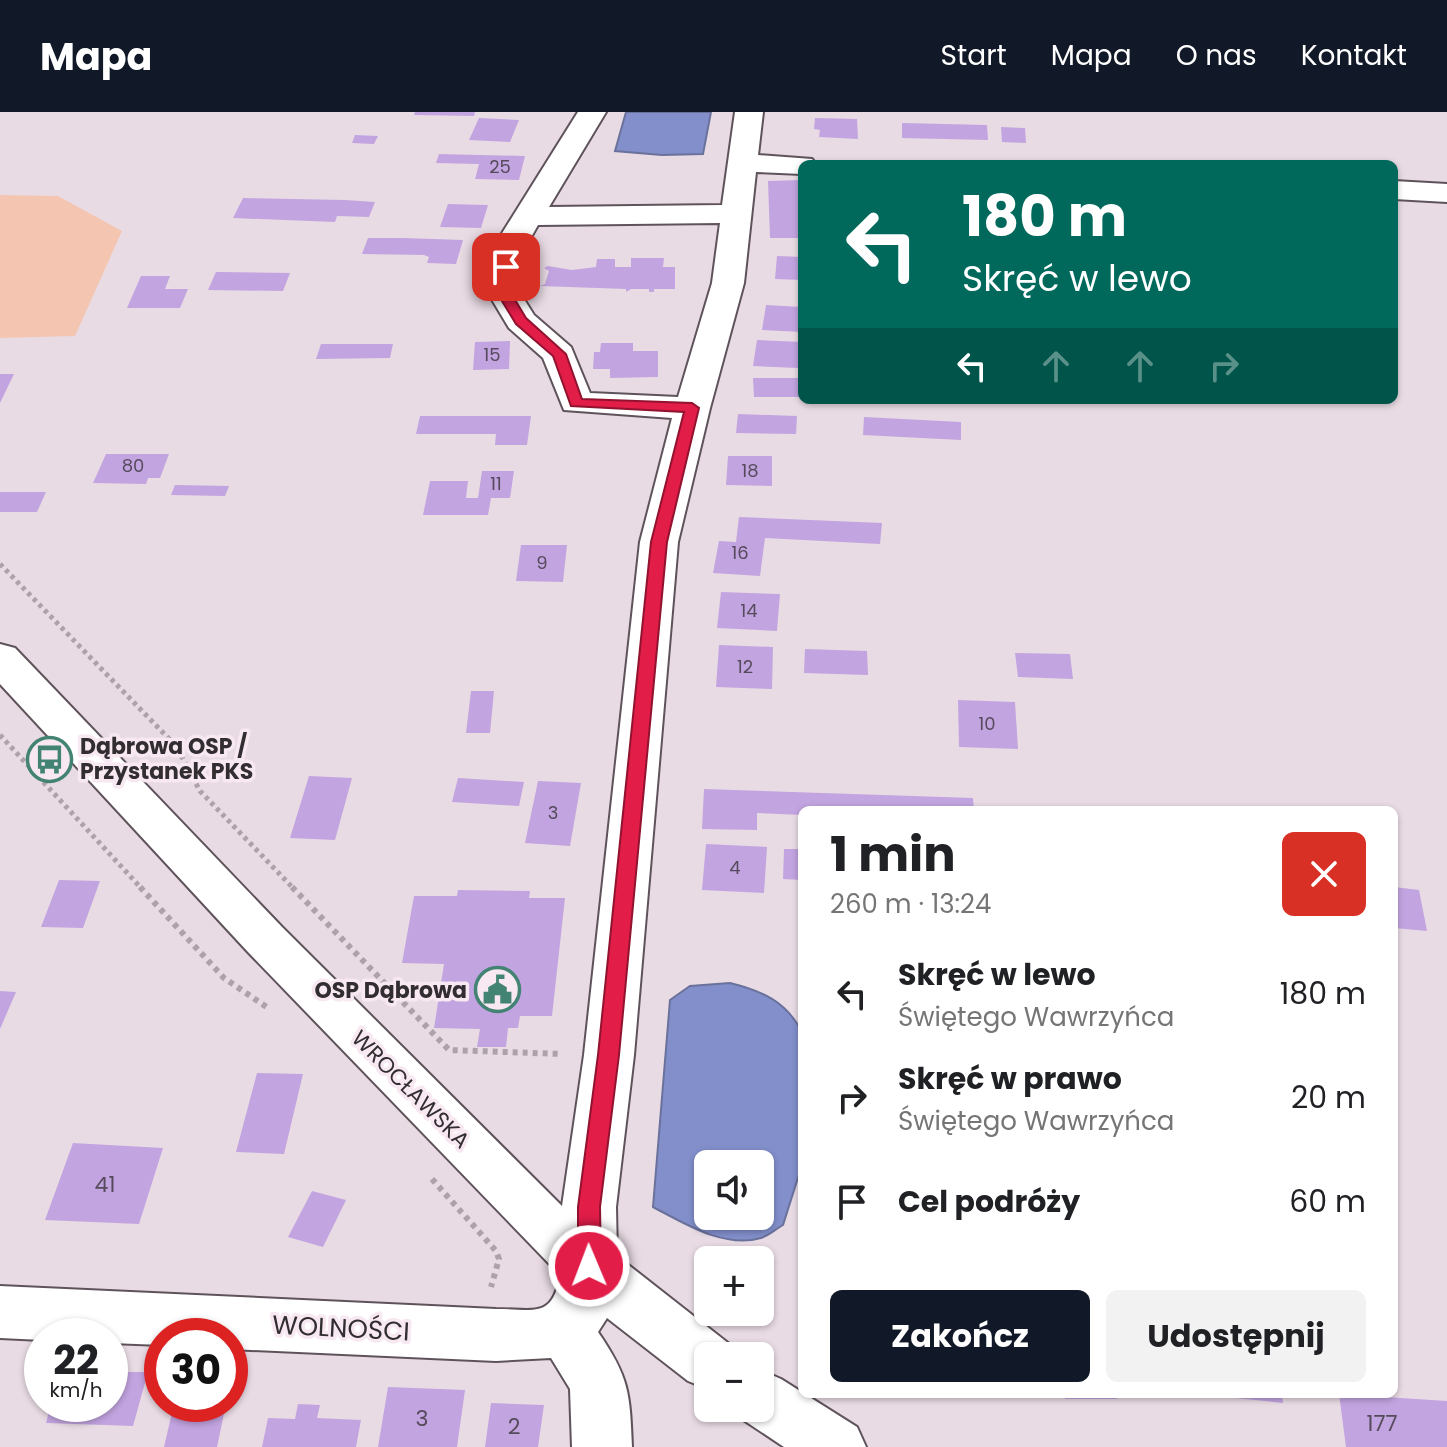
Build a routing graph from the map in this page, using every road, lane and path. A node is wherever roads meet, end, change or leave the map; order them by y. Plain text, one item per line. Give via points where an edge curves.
1 (592, 112) edge
2 (749, 112) edge
3 (745, 163) junction
4 (798, 165) edge
5 (1398, 190) edge
6 (1447, 193) edge
7 (734, 214) junction
8 (530, 216) junction
9 (692, 408) junction
10 (0, 564) edge
11 (0, 658) edge
12 (0, 735) edge
13 (274, 1012) dead end
14 (575, 1055) dead end
15 (423, 1170) dead end
16 (589, 1266) junction
17 (0, 1312) edge
18 (564, 1329) junction
19 (478, 1335) junction
20 (694, 1352) edge
21 (774, 1407) edge
22 (602, 1447) edge
23 (836, 1447) edge

1 - 8 street
2 - 3 street
3 - 4 street
3 - 7 street
5 - 6 street
7 - 8 street
7 - 9 street via 728,283
8 - 9 street via 510,246 501,288 521,321 559,354 576,403
9 - 16 street via 658,556 589,1207
10 - 14 path via 176,746 200,791 449,1050
11 - 16 street, WROCŁAWSKA via 272,948
12 - 13 path via 224,978
15 - 19 path via 499,1259
16 - 18 street via 583,1308
16 - 20 street, WROCŁAWSKA
17 - 19 street, WOLNOŚCI
18 - 19 street, WOLNOŚCI via 537,1335
18 - 22 street via 597,1380
21 - 23 street

